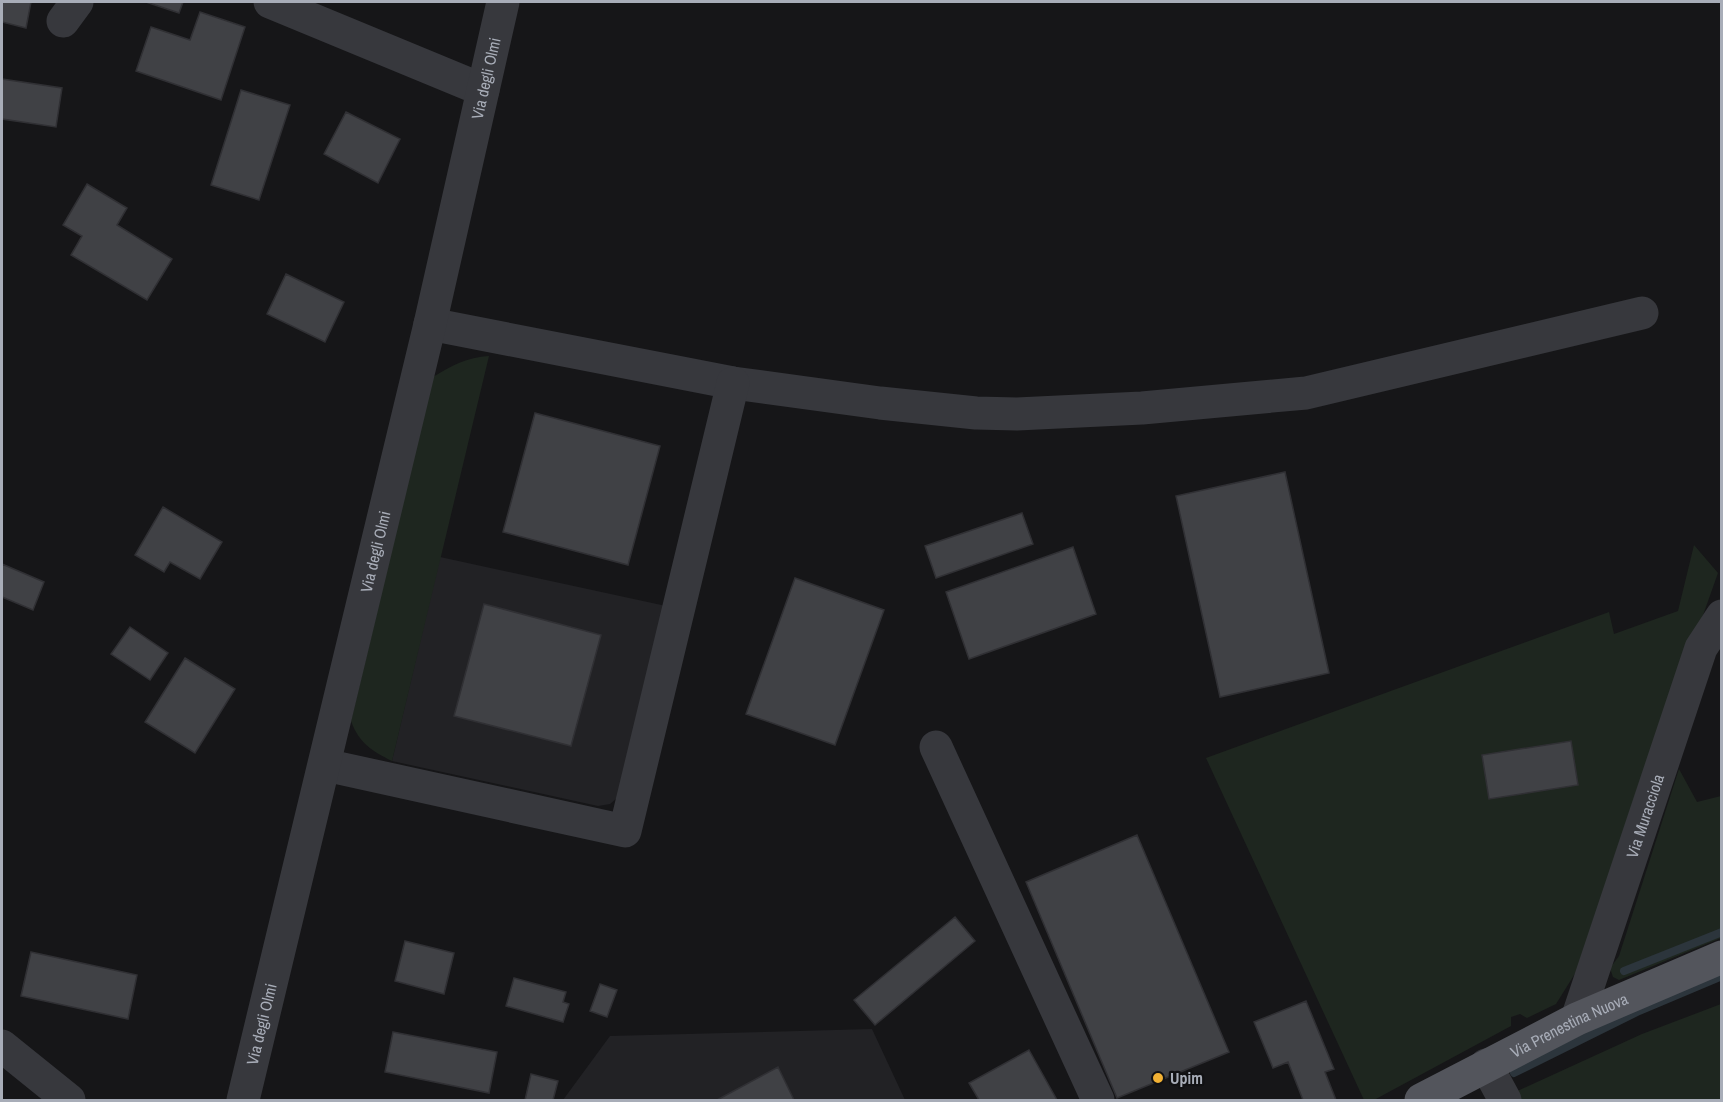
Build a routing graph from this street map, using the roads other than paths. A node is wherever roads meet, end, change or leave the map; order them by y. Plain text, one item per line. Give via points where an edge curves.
1 (270, 2) edge
2 (503, 2) edge
3 (483, 90) junction
4 (1642, 313) dead end
5 (430, 324) junction
6 (734, 383) junction
7 (1722, 616) edge
8 (936, 747) dead end
9 (325, 765) junction
10 (1722, 957) edge
11 (1577, 1019) junction
12 (2, 1046) edge
13 (1486, 1065) junction
14 (69, 1101) edge
15 (243, 1101) edge
16 (1098, 1101) edge
17 (1421, 1101) edge
18 (1505, 1101) edge

1 - 3 street
2 - 3 street, Via degli Olmi
3 - 5 street, Via degli Olmi
4 - 6 street via 1340,386 1288,395 1166,406 1060,413 976,413
5 - 6 street
5 - 9 street, Via degli Olmi
6 - 9 street via 625,831
7 - 11 street, Via Muracciola via 1701,648
8 - 16 street
9 - 15 street, Via degli Olmi
10 - 11 main road, Via Prenestina Nuova
11 - 13 main road, Via Prenestina Nuova
12 - 14 street
13 - 17 main road, Via Prenestina Nuova
13 - 18 street

